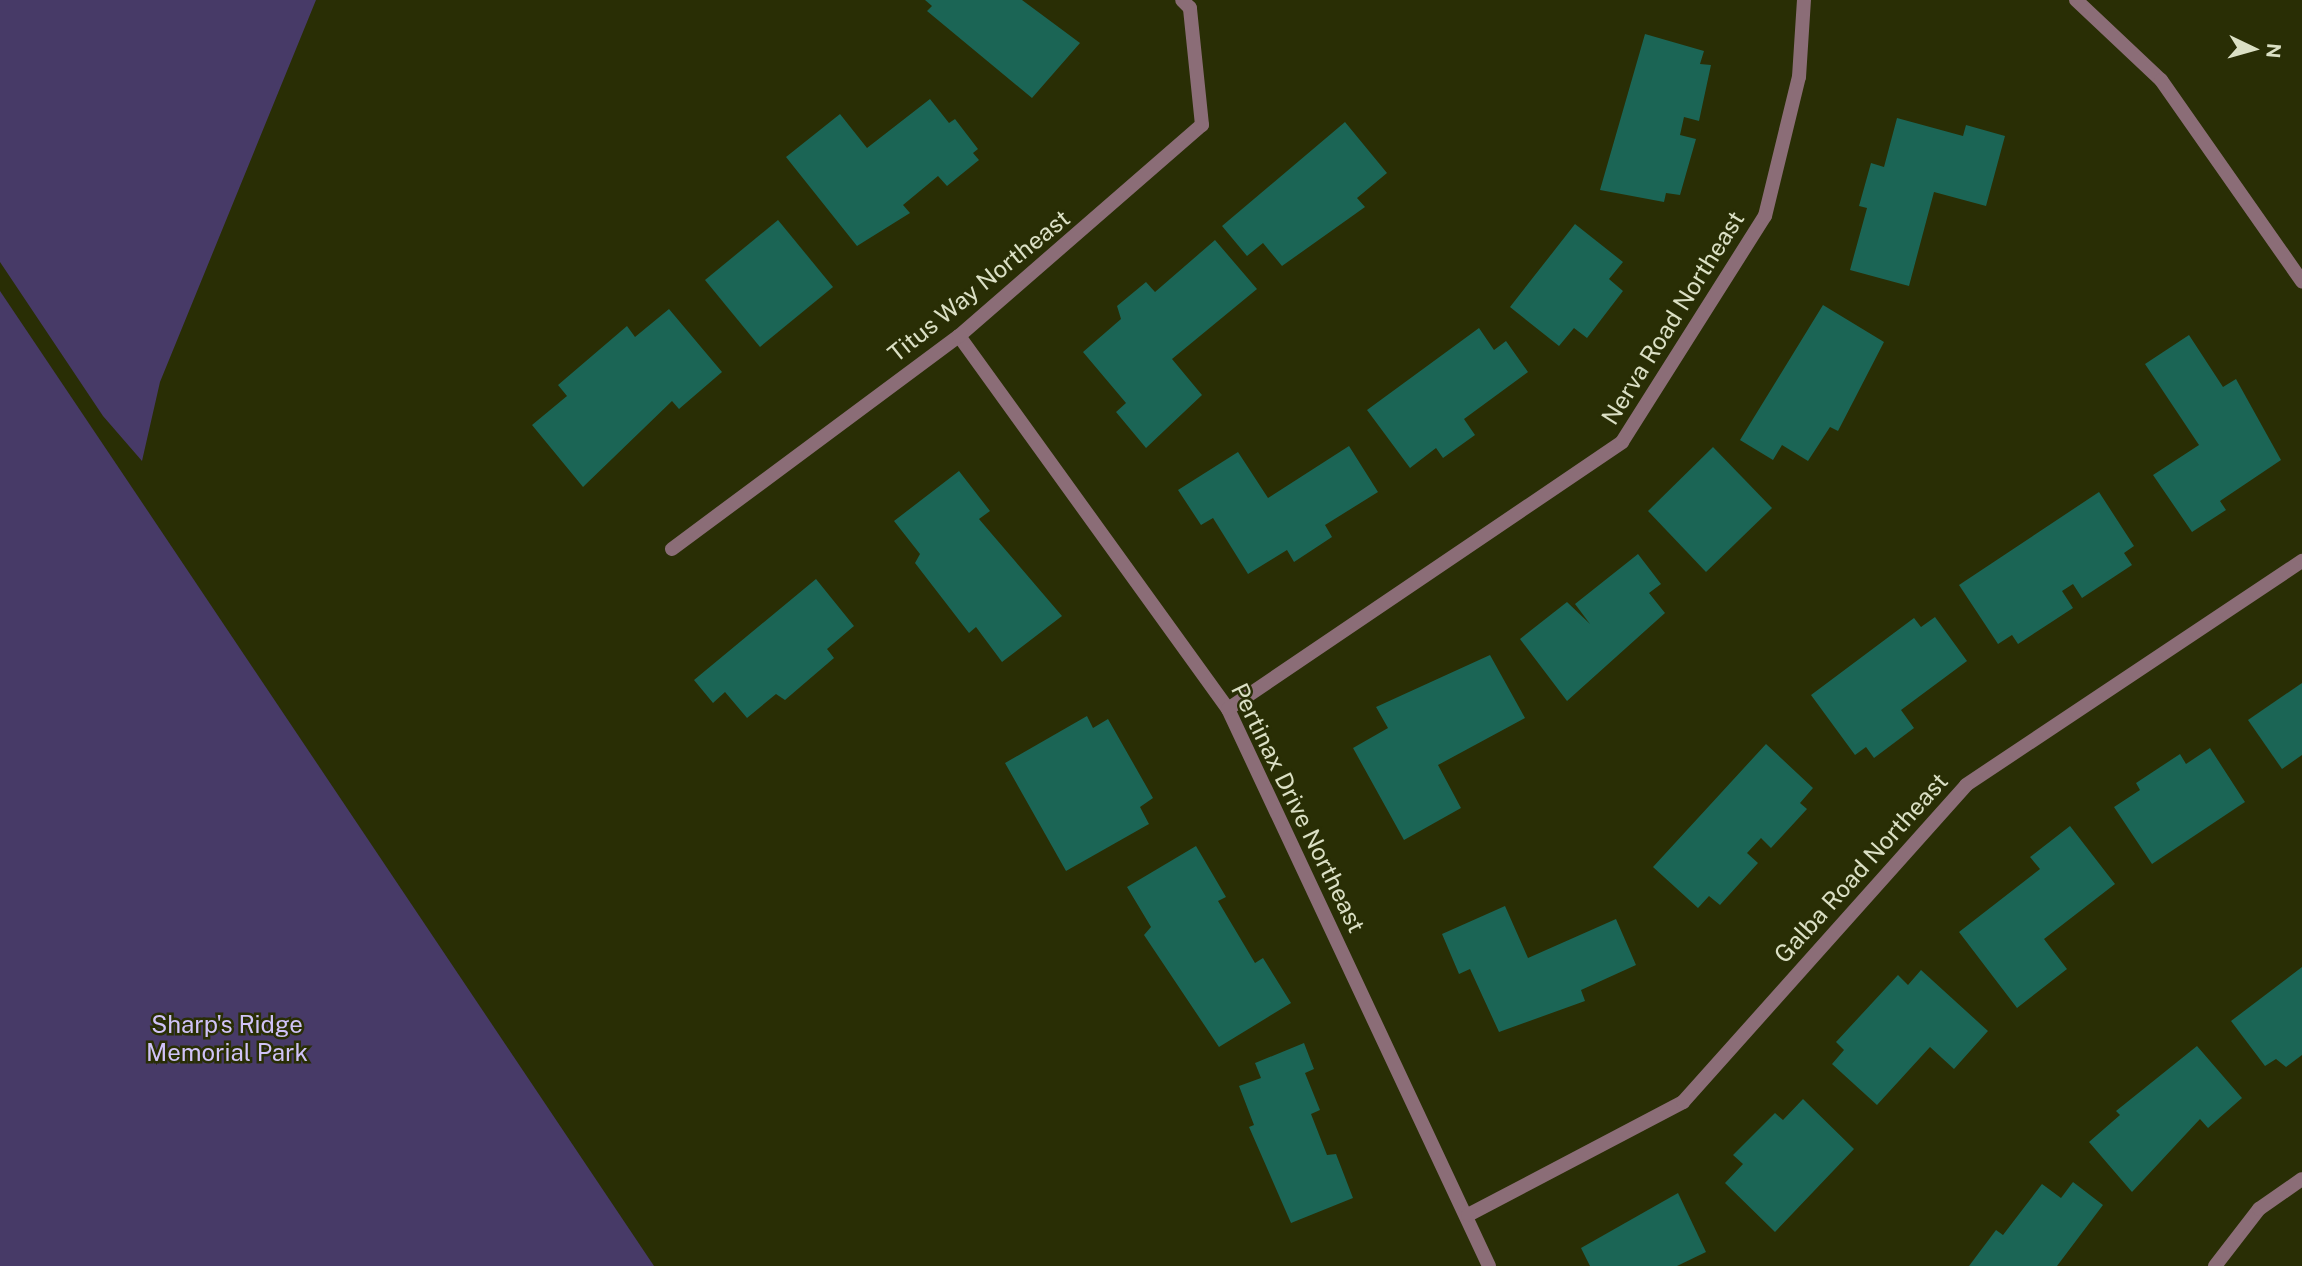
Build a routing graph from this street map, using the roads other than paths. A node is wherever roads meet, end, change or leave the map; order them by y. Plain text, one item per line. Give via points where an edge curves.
1 (1182, 0) edge
2 (1804, 0) edge
3 (2077, 0) edge
4 (2302, 281) edge
5 (959, 336) junction
6 (672, 549) dead end
7 (2302, 561) edge
8 (1228, 709) junction
9 (2302, 1180) edge
10 (1468, 1215) junction
11 (1489, 1266) edge
12 (2215, 1266) edge

1 - 5 street, Titus Way Northeast via 1190,8 1202,125
2 - 8 street, Nerva Road Northeast via 1799,77 1765,216 1622,442
3 - 4 street via 2161,80
5 - 6 street, Titus Way Northeast
5 - 8 street, Pertinax Drive Northeast
7 - 10 street, Galba Road Northeast via 1966,785 1683,1102
8 - 10 street, Pertinax Drive Northeast
9 - 12 street via 2259,1209
10 - 11 street, Pertinax Drive Northeast

